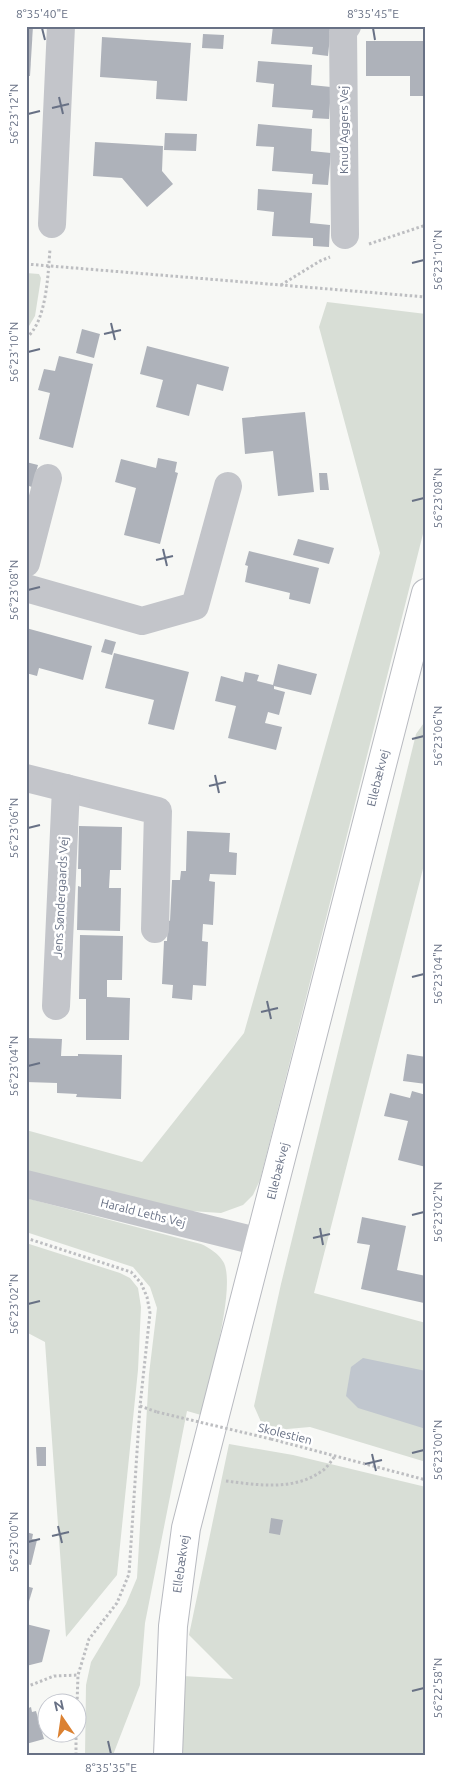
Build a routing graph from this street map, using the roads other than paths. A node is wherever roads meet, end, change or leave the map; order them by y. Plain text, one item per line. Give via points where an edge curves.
1 (61, 26) edge
2 (347, 26) edge
3 (52, 224) road end
4 (345, 235) dead end
5 (48, 478) dead end
6 (228, 486) dead end
7 (26, 563) edge
8 (26, 588) edge
9 (425, 599) edge
10 (26, 778) edge
11 (66, 788) junction
12 (155, 929) dead end
13 (56, 1006) dead end
14 (26, 1184) edge
15 (260, 1242) junction
16 (168, 1755) edge

1 - 3 street
2 - 4 street, Knud Aggers Vej via 343,31
5 - 7 street
6 - 8 street via 194,606 142,621
9 - 15 street, Ellebækvej
10 - 11 street
11 - 12 street via 158,812
11 - 13 street, Jens Søndergaards Vej
14 - 15 street, Harald Leths Vej
15 - 16 street, Ellebækvej via 186,1528 173,1626

